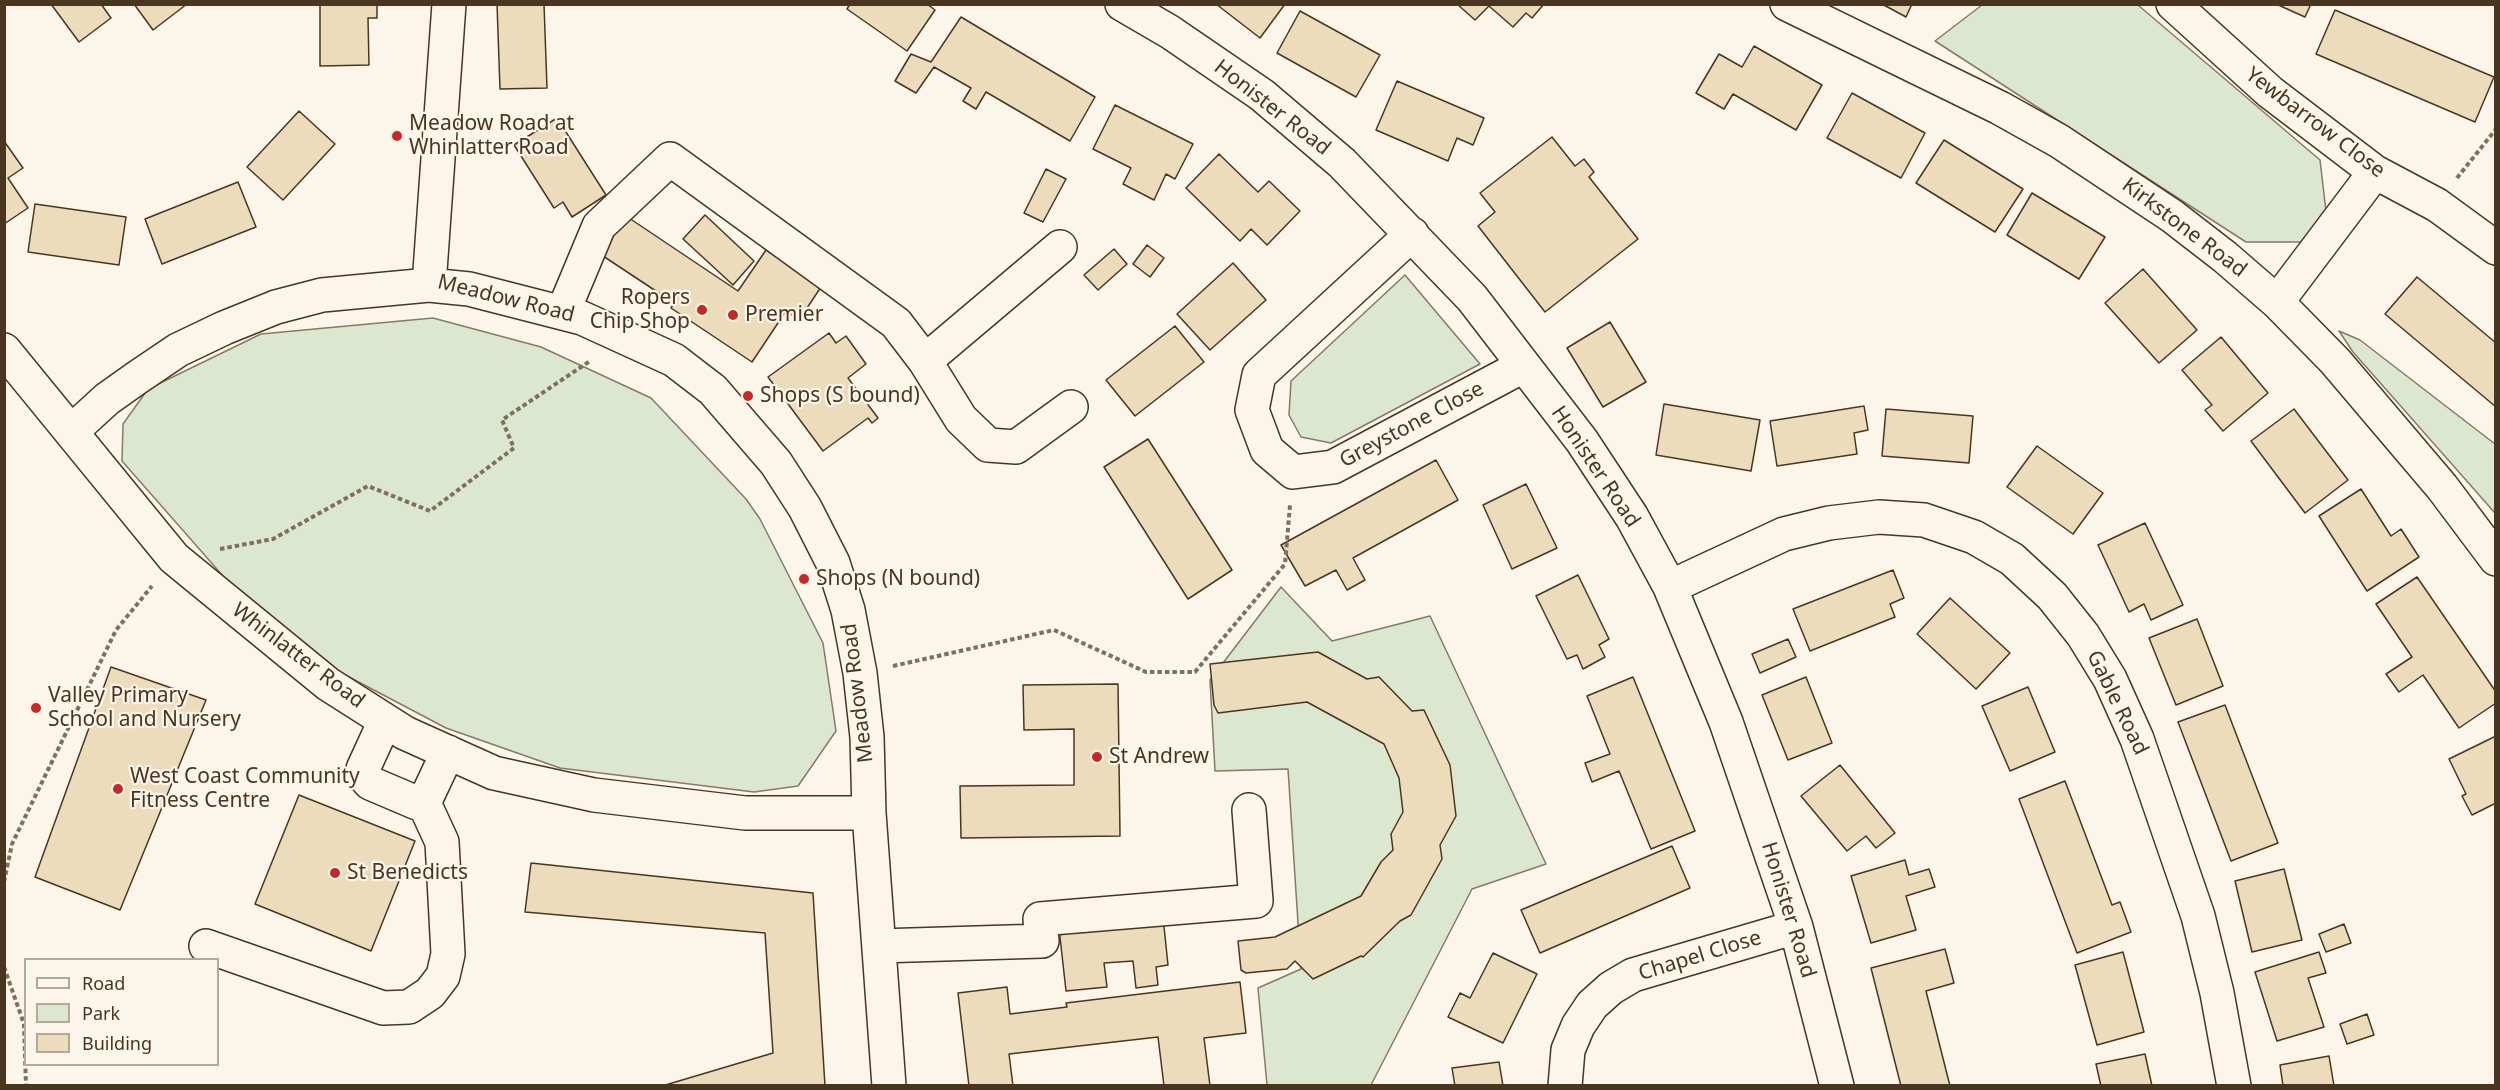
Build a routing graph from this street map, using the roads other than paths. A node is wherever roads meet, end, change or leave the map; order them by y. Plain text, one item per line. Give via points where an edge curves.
1 (448, 4) edge
2 (1122, 4) edge
3 (1787, 4) edge
4 (2173, 4) edge
5 (2374, 172) junction
6 (1412, 234) junction
7 (1060, 247) dead end
8 (2496, 248) edge
9 (429, 285) junction
10 (2277, 302) junction
11 (563, 312) junction
12 (4, 350) edge
13 (925, 361) junction
14 (1523, 366) junction
15 (1071, 407) dead end
16 (72, 431) junction
17 (2496, 559) edge
18 (1670, 587) junction
19 (385, 721) junction
20 (448, 753) junction
21 (424, 803) junction
22 (1249, 810) dead end
23 (868, 813) junction
24 (1796, 927) junction
25 (206, 946) dead end
26 (879, 946) junction
27 (889, 1086) edge
28 (1564, 1086) edge
29 (1838, 1086) edge
30 (2234, 1086) edge

1 - 9 street, Meadow Road
2 - 6 street, Honister Road via 1262,95 1342,163
3 - 10 street, Kirkstone Road via 2059,141 2172,216
4 - 5 street, Yewbarrow Close via 2270,92
5 - 8 street, Yewbarrow Close via 2436,205
5 - 10 street
6 - 14 street, Honister Road via 1472,298
6 - 14 street, Greystone Close via 1259,375 1252,410 1267,450 1293,472 1333,467
7 - 13 street
9 - 11 street, Meadow Road via 469,289
9 - 16 street via 322,295 276,307 224,328 178,350 107,399
10 - 17 street, Kirkstone Road via 2390,423
11 - 13 street via 600,226 670,159 896,323
11 - 23 street, Meadow Road via 674,360 713,390 776,463 805,508 833,563 848,610 867,736
12 - 16 street, Whinlatter Road
13 - 15 street via 961,419 988,445 1016,447
14 - 18 street, Honister Road via 1632,517
16 - 19 street, Whinlatter Road via 174,558 328,684
18 - 24 street, Honister Road via 1726,722
18 - 30 street, Gable Road via 1784,534 1829,523 1879,518 1924,520 1974,537 2012,559 2052,596 2084,635 2110,679 2137,739 2198,916
19 - 20 street, Whinlatter Road
19 - 21 street via 363,775 370,783
20 - 21 street
20 - 23 street, Whinlatter Road via 494,773 594,795 745,813
21 - 25 street via 442,842 448,954 443,976 430,993 410,1007 383,1008
22 - 26 street via 1256,901 1041,919 1042,941
23 - 26 street, Meadow Road
24 - 28 street, Chapel Close via 1633,975 1611,988 1592,1005 1578,1026 1568,1050
24 - 29 street, Honister Road
26 - 27 street, Meadow Road

